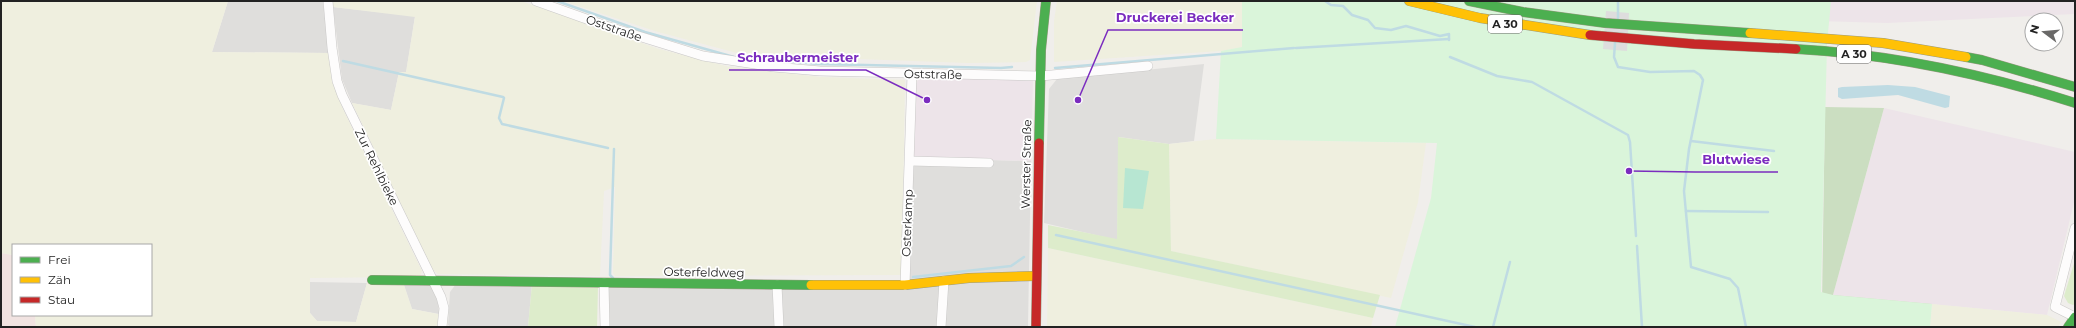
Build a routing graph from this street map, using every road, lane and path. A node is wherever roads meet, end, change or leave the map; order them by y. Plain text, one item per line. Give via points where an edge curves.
1 (328, 1) edge
2 (536, 1) edge
3 (1046, 1) edge
4 (1409, 1) edge
5 (1469, 1) edge
6 (1148, 66) dead end
7 (912, 74) junction
8 (1041, 76) junction
9 (2075, 87) edge
10 (2075, 104) edge
11 (910, 161) junction
12 (989, 163) dead end
13 (2075, 228) edge
14 (1036, 276) junction
15 (372, 280) dead end
16 (432, 280) junction
17 (944, 281) junction
18 (604, 282) junction
19 (777, 285) junction
20 (905, 285) junction
21 (2075, 317) edge
22 (442, 327) edge
23 (604, 327) edge
24 (779, 327) edge
25 (941, 327) edge
26 (1036, 327) edge
27 (2068, 327) edge

1 - 16 street, Zur Rehlbieke via 332,48 340,88
2 - 7 street, Oststraße via 652,41 731,62 820,71
3 - 8 main road, Werster Straße
4 - 10 main road, A 30 via 1542,31 1627,40 1877,56 1975,75
5 - 9 main road, A 30 via 1523,12 1605,23 1883,43 1982,60
6 - 8 street, Oststraße
7 - 8 street, Oststraße
7 - 11 street, Osterkamp
8 - 14 main road, Werster Straße
11 - 12 street
11 - 20 street, Osterkamp
13 - 21 street via 2055,307
14 - 17 main road, Osterfeldweg
14 - 26 main road, Werster Straße
15 - 16 main road, Osterfeldweg
16 - 18 main road, Osterfeldweg
16 - 22 street, Zur Rehlbieke via 444,308
17 - 20 main road, Osterfeldweg
17 - 25 street
18 - 19 main road, Osterfeldweg
18 - 23 street
19 - 20 main road, Osterfeldweg
19 - 24 street
21 - 27 main road

